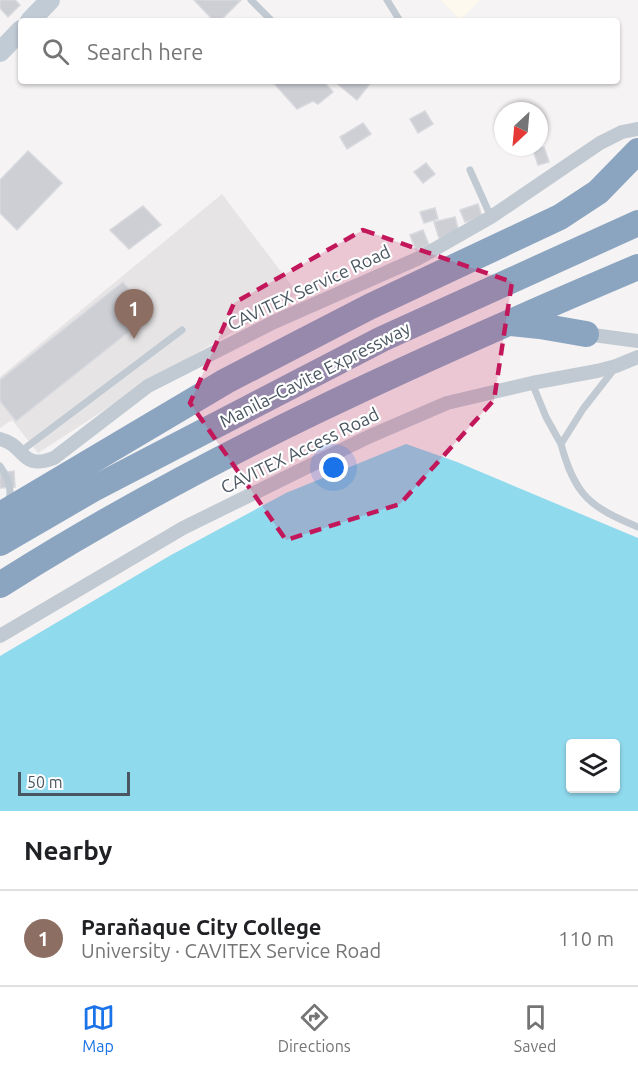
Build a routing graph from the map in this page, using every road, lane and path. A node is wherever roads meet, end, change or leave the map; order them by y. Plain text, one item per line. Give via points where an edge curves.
1 (50, 0) edge
2 (251, 0) edge
3 (387, 0) edge
4 (33, 18) edge
5 (269, 18) edge
6 (398, 18) edge
7 (18, 33) edge
8 (0, 52) edge
9 (638, 140) edge
10 (470, 170) dead end
11 (491, 217) junction
12 (638, 223) edge
13 (638, 267) edge
14 (508, 323) junction
15 (182, 330) dead end
16 (586, 334) joint
17 (635, 340) edge
18 (638, 357) edge
19 (616, 366) junction
20 (532, 382) junction
21 (0, 439) edge
22 (561, 444) junction
23 (20, 452) junction
24 (0, 466) edge
25 (3, 511) edge
26 (638, 527) edge
27 (0, 543) edge
28 (0, 585) edge
29 (0, 636) edge

1 - 4 main road
2 - 5 lane
3 - 6 lane
7 - 8 main road
9 - 11 street, CAVITEX Service Road via 622,132 600,143
9 - 25 highway via 628,163 598,192 560,217 369,307 226,381
10 - 11 lane
11 - 23 street, CAVITEX Service Road via 419,258 274,322 148,386 54,458 34,462
12 - 27 highway, Manila–Cavite Expressway via 382,339 93,489
13 - 14 highway, Manila–Cavite Expressway
14 - 16 highway
14 - 28 highway, Manila–Cavite Expressway via 244,447 112,517
15 - 23 lane
16 - 17 street
18 - 19 street, CAVITEX Access Road
19 - 20 street, CAVITEX Access Road
19 - 22 lane
20 - 22 lane
20 - 29 street, CAVITEX Access Road via 447,403 368,437 183,528
21 - 23 street, CAVITEX Service Road
22 - 26 lane via 573,481 590,501
24 - 25 lane via 10,490

